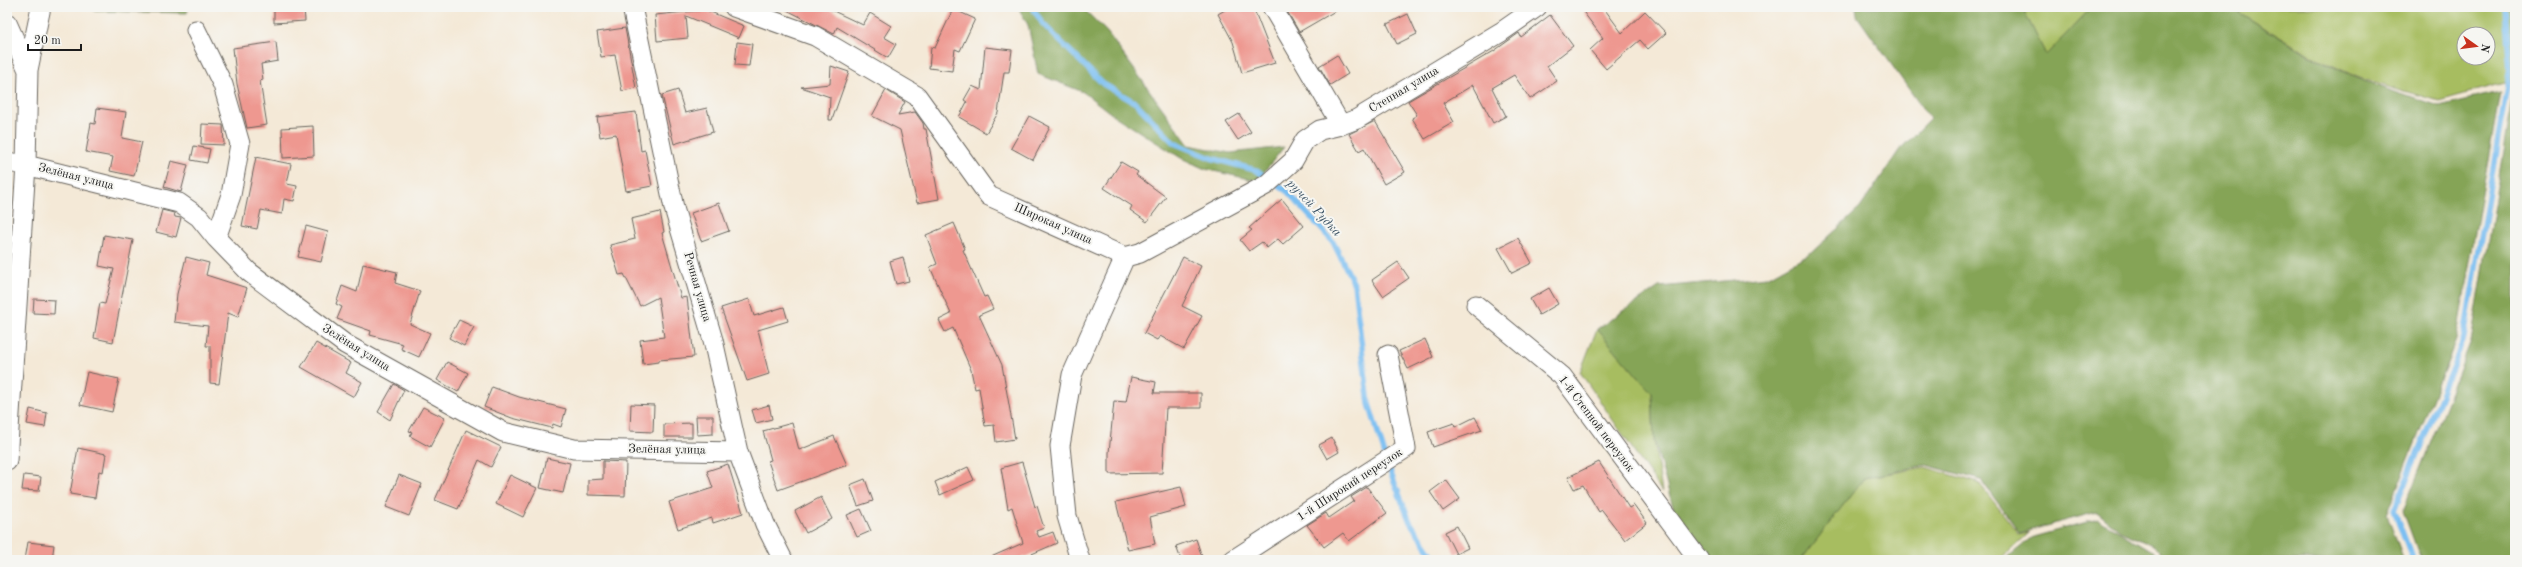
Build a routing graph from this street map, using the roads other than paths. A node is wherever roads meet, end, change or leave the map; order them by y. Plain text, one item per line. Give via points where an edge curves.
1 (41, 7) edge
2 (632, 7) edge
3 (734, 7) edge
4 (1272, 7) edge
5 (1537, 7) edge
6 (7, 23) edge
7 (196, 30) dead end
8 (28, 70) junction
9 (1341, 126) junction
10 (7, 162) edge
11 (26, 164) junction
12 (216, 238) junction
13 (1125, 257) junction
14 (1476, 305) dead end
15 (1388, 355) dead end
16 (738, 452) junction
17 (7, 461) edge
18 (783, 560) edge
19 (1080, 560) edge
20 (1233, 560) edge
21 (1699, 560) edge

1 - 8 street
2 - 16 street, Речная улица via 674,208 713,340
3 - 13 street, Широкая улица via 815,36 917,96 990,196
4 - 9 street
5 - 9 street, Степная улица via 1501,32
6 - 8 street
7 - 12 street via 223,85 240,144 231,195
8 - 11 street
9 - 13 street, Степная улица via 1320,130 1305,140 1293,161 1272,180 1140,253
10 - 11 street, Зелёная улица
11 - 12 street, Зелёная улица via 179,203 199,217
11 - 17 street
12 - 16 street, Зелёная улица via 249,272 345,344 503,432 574,448
13 - 19 street via 1072,376 1060,446 1067,516
14 - 21 street, 1-й Степной переулок via 1562,376
15 - 20 street, 1-й Широкий переулок via 1406,448
16 - 18 street, Речная улица via 765,524

